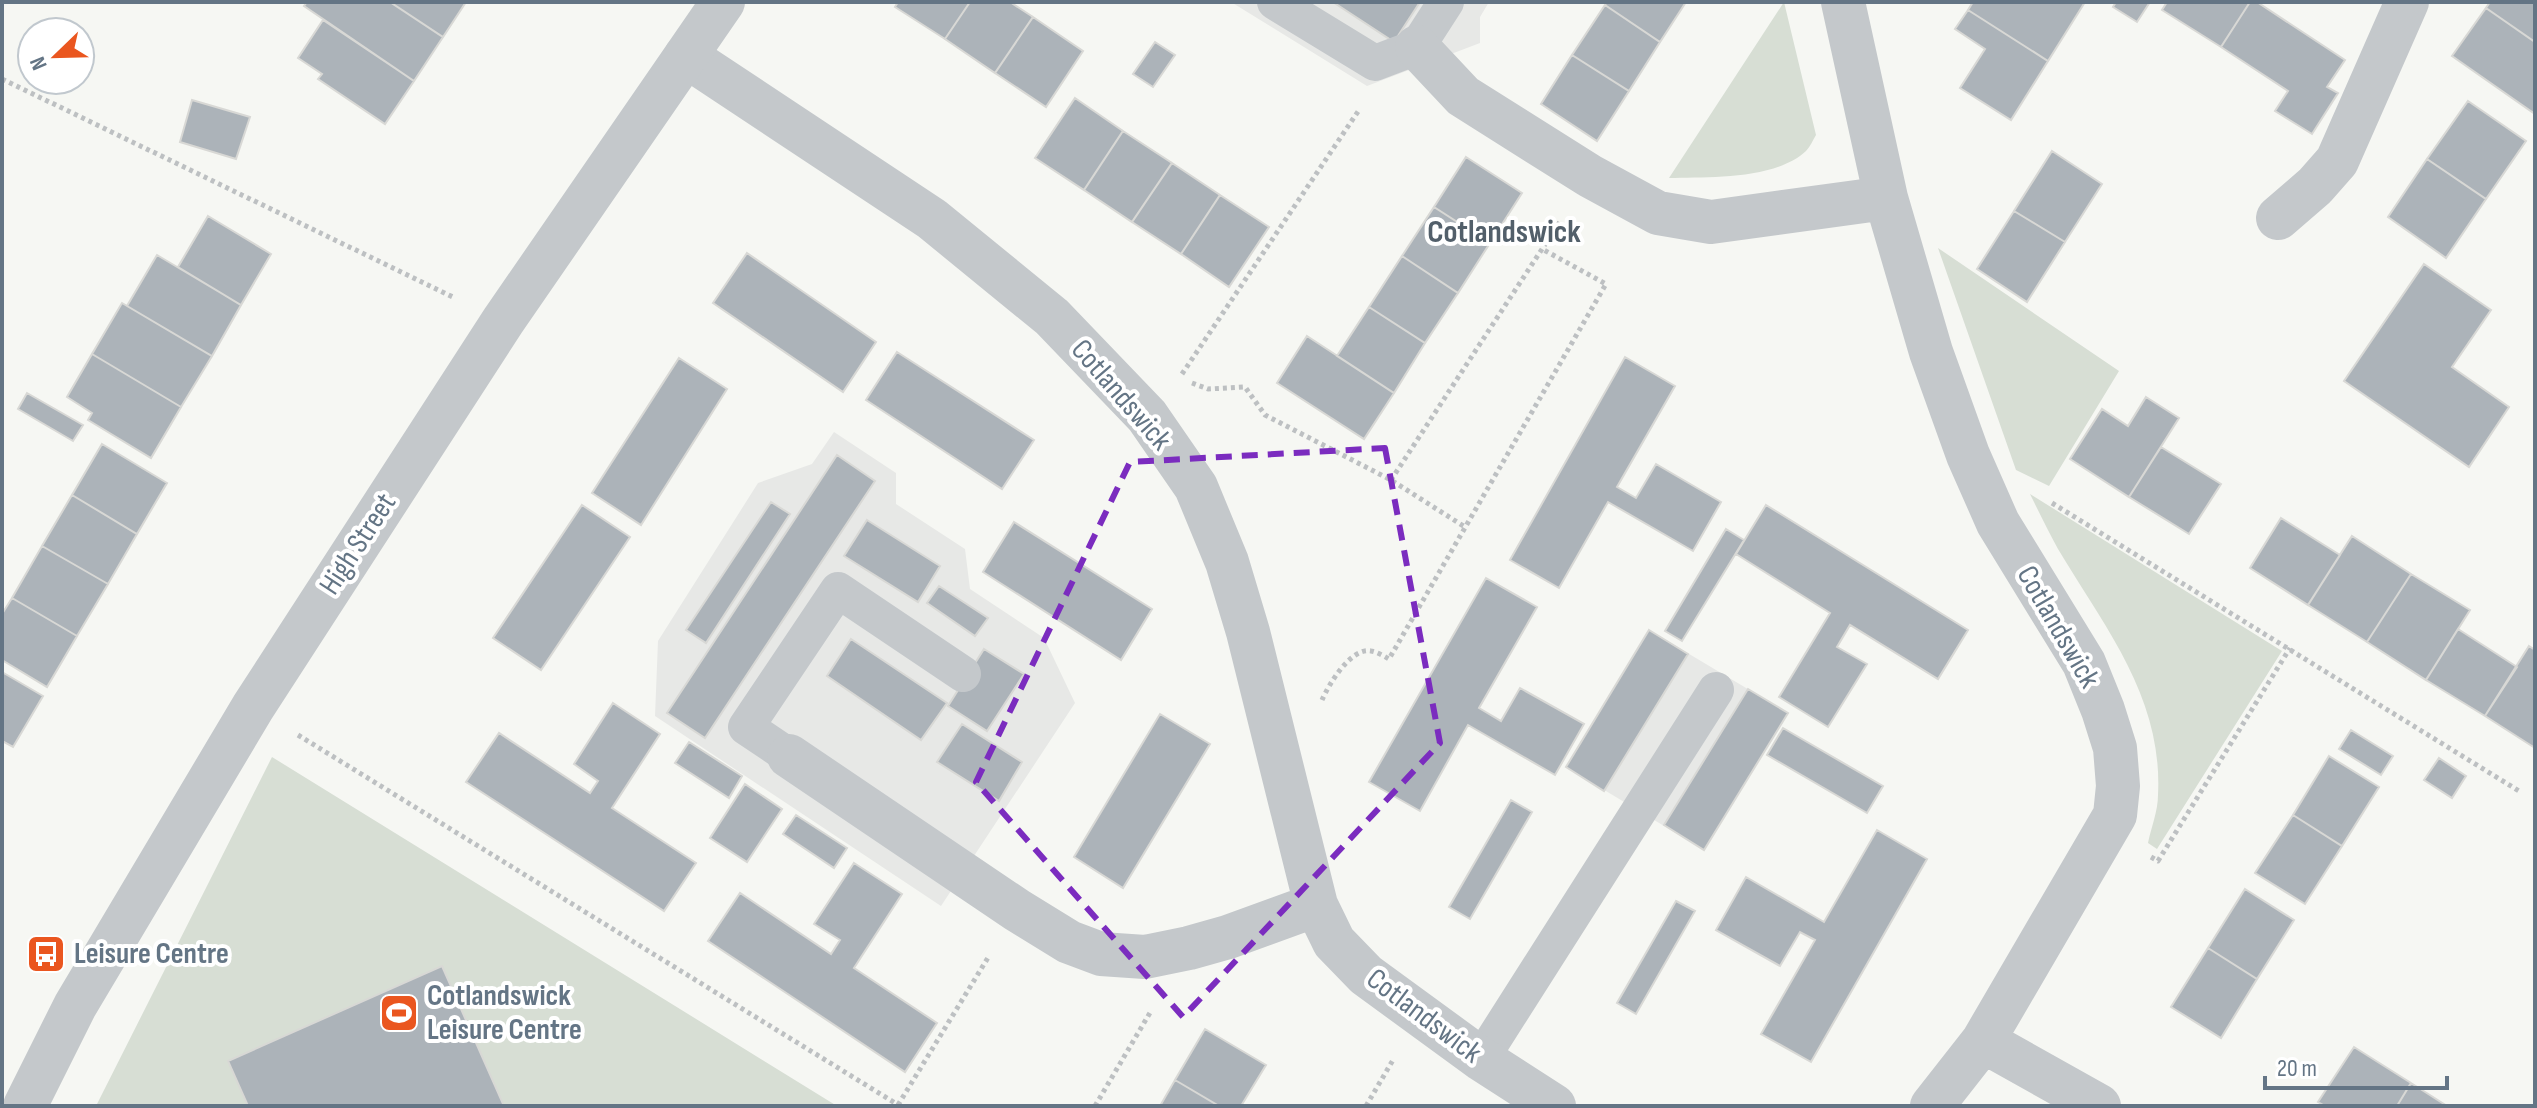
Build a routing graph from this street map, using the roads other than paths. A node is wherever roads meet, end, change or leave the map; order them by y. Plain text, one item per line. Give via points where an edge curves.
1 (723, 2) edge
2 (1275, 2) edge
3 (1446, 2) edge
4 (1843, 2) edge
5 (2407, 2) edge
6 (1417, 47) junction
7 (686, 56) junction
8 (1886, 198) junction
9 (2278, 218) dead end
10 (963, 674) dead end
11 (1716, 690) dead end
12 (789, 756) joint
13 (1316, 905) junction
14 (1983, 1041) junction
15 (1481, 1059) junction
16 (1536, 1101) edge
17 (25, 1106) edge
18 (1932, 1106) edge
19 (2099, 1106) edge

1 - 7 street, High Street
2 - 6 lane via 1375,63
3 - 6 lane
4 - 8 street, Cotlandswick
5 - 9 street via 2337,161
6 - 8 street via 1463,96 1658,213 1711,222
7 - 13 street, Cotlandswick via 932,219 1052,317 1147,416 1196,487 1227,562
7 - 17 street, High Street via 503,321 253,707 75,1006
8 - 14 street, Cotlandswick via 1968,455 1998,523 2084,663 2115,748 2115,815
10 - 12 lane via 838,590 746,727
11 - 15 lane
12 - 13 street via 1017,910 1069,942 1101,954 1145,957 1189,948
13 - 15 street, Cotlandswick via 1334,942 1366,975
14 - 18 street, Cotlandswick
14 - 19 street
15 - 16 street, Cotlandswick

